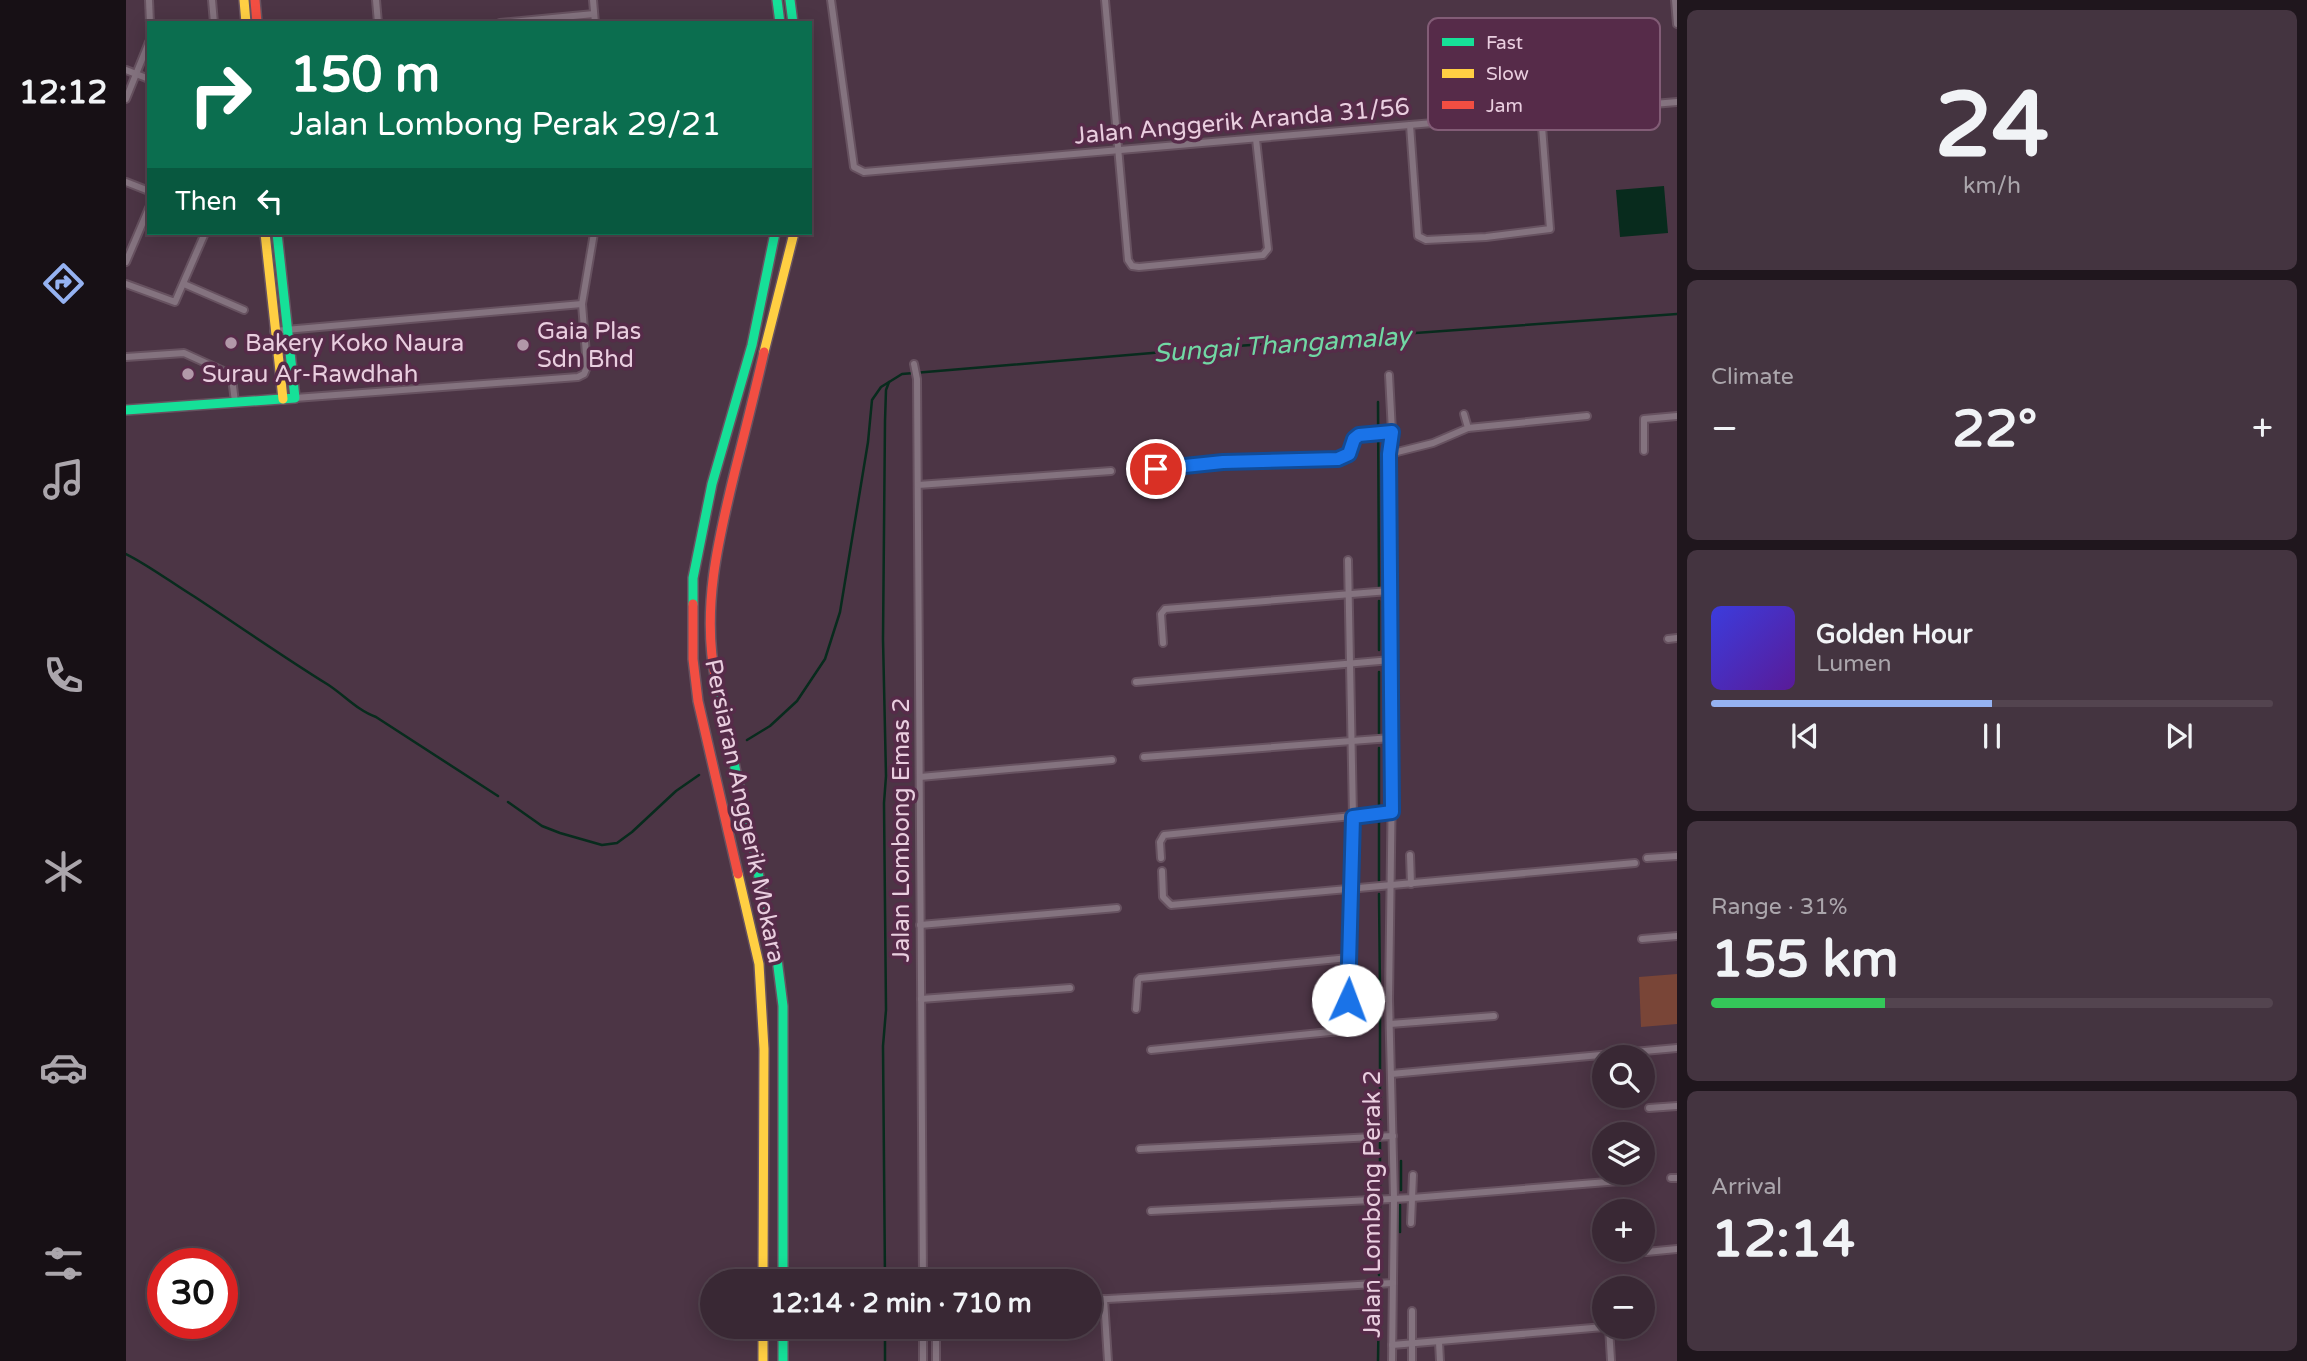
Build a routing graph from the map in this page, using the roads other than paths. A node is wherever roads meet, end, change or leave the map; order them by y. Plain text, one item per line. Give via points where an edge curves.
1 (149, 0) edge
2 (212, 0) edge
3 (244, 0) edge
4 (255, 0) edge
5 (376, 0) edge
6 (593, 0) edge
7 (777, 0) edge
8 (790, 0) edge
9 (831, 0) edge
10 (1105, 0) edge
11 (1675, 0) edge
12 (594, 14) junction
13 (150, 21) edge
14 (214, 21) edge
15 (246, 21) edge
16 (257, 21) edge
17 (378, 21) edge
18 (521, 21) edge
19 (595, 21) edge
20 (780, 21) edge
21 (793, 21) edge
22 (1677, 24) edge
23 (147, 47) edge
24 (126, 70) edge
25 (137, 74) junction
26 (147, 78) edge
27 (126, 99) edge
28 (1428, 123) edge
29 (1410, 125) junction
30 (1542, 130) edge
31 (1256, 139) junction
32 (1118, 151) junction
33 (126, 182) edge
34 (147, 190) edge
35 (147, 213) edge
36 (204, 235) edge
37 (265, 235) edge
38 (277, 235) edge
39 (594, 235) edge
40 (775, 235) edge
41 (794, 235) edge
42 (126, 262) edge
43 (126, 284) edge
44 (184, 284) junction
45 (582, 304) junction
46 (244, 310) dead end
47 (286, 330) junction
48 (274, 331) junction
49 (126, 357) edge
50 (914, 364) dead end
51 (1389, 375) dead end
52 (283, 398) junction
53 (295, 398) junction
54 (235, 402) junction
55 (126, 410) edge
56 (1464, 414) dead end
57 (1587, 416) dead end
58 (1677, 416) edge
59 (1468, 428) junction
60 (1392, 432) junction
61 (1644, 451) dead end
62 (1389, 454) junction
63 (1156, 469) dead end
64 (1111, 471) dead end
65 (918, 485) junction
66 (1348, 560) dead end
67 (1389, 591) junction
68 (1348, 595) junction
69 (1677, 638) edge
70 (1668, 639) dead end
71 (1163, 643) dead end
72 (1391, 660) junction
73 (1350, 663) junction
74 (1136, 681) dead end
75 (1391, 738) junction
76 (1351, 741) junction
77 (1144, 757) dead end
78 (1112, 760) dead end
79 (920, 777) junction
80 (1392, 812) junction
81 (1353, 817) junction
82 (1410, 855) dead end
83 (1677, 856) edge
84 (1161, 858) dead end
85 (1647, 858) dead end
86 (1635, 863) dead end
87 (1161, 871) dead end
88 (1411, 884) junction
89 (1390, 886) junction
90 (1351, 889) junction
91 (1117, 908) dead end
92 (920, 925) junction
93 (1677, 936) edge
94 (1643, 939) dead end
95 (1349, 958) junction
96 (1070, 988) dead end
97 (921, 999) junction
98 (1389, 999) junction
99 (1348, 1000) junction
100 (1136, 1009) dead end
101 (1494, 1016) dead end
102 (1390, 1024) junction
103 (1677, 1048) edge
104 (1152, 1050) dead end
105 (1391, 1074) junction
106 (1677, 1106) edge
107 (1655, 1108) edge
108 (1394, 1136) junction
109 (1140, 1149) dead end
110 (1413, 1175) dead end
111 (1592, 1183) edge
112 (1394, 1198) junction
113 (1412, 1198) junction
114 (1151, 1211) dead end
115 (1410, 1223) dead end
116 (1677, 1249) edge
117 (1655, 1251) edge
118 (763, 1269) edge
119 (783, 1269) edge
120 (923, 1269) edge
121 (1393, 1283) junction
122 (1104, 1298) joint
123 (1412, 1311) dead end
124 (1592, 1328) edge
125 (763, 1339) edge
126 (783, 1339) edge
127 (923, 1339) edge
128 (936, 1339) edge
129 (1610, 1339) edge
130 (1439, 1342) junction
131 (1412, 1344) junction
132 (1392, 1345) junction
133 (1611, 1360) edge
134 (763, 1361) edge
135 (783, 1361) edge
136 (923, 1361) edge
137 (936, 1361) edge
138 (1108, 1361) edge
139 (1392, 1361) edge
140 (1412, 1361) edge
141 (1440, 1361) edge

1 - 13 street
2 - 14 street
3 - 15 main road
4 - 16 main road
5 - 17 street
6 - 12 street
7 - 20 main road
8 - 21 main road
9 - 32 street, Jalan Anggerik Aranda 31/56 via 854,167 864,172 901,170
10 - 32 street
11 - 22 street
12 - 18 street
12 - 19 street
23 - 25 street
24 - 25 street
25 - 26 street
25 - 27 street
28 - 29 street, Jalan Anggerik Aranda 31/56
29 - 30 street via 1418,236 1426,240 1550,229
29 - 31 street, Jalan Anggerik Aranda 31/56
31 - 32 street, Jalan Anggerik Aranda 31/56
31 - 32 street via 1267,253 1151,266 1132,266 1128,260
33 - 34 street
35 - 42 street
36 - 44 street
37 - 48 main road
38 - 47 main road
39 - 45 street
40 - 118 main road, Persiaran Anggerik Mokara via 752,345 712,484 693,578 691,615 698,701 759,964 764,1049
41 - 119 main road, Persiaran Anggerik Mokara via 722,523 711,588 711,659 777,959 783,1006
43 - 44 street via 172,303
44 - 46 street
45 - 47 street
45 - 53 street via 587,367 581,376
47 - 48 street
47 - 53 main road
48 - 52 main road
49 - 54 street via 192,356 229,374
50 - 65 street, Jalan Lombong Emas 2
51 - 60 street, Jalan Lombong Perak 2
52 - 53 main road
52 - 54 main road
54 - 55 main road
56 - 59 street
57 - 59 street
58 - 61 street via 1644,419
59 - 62 street
60 - 62 street, Jalan Lombong Perak 2
60 - 63 street via 1359,435 1349,454 1338,459
62 - 67 street, Jalan Lombong Perak 2
64 - 65 street
65 - 79 street, Jalan Lombong Emas 2
66 - 68 street
67 - 68 street
67 - 72 street, Jalan Lombong Perak 2
68 - 71 street via 1165,609 1161,614
68 - 73 street
69 - 70 street
72 - 73 street
72 - 75 street, Jalan Lombong Perak 2
73 - 74 street
73 - 76 street
75 - 76 street
75 - 80 street, Jalan Lombong Perak 2
76 - 77 street
76 - 81 street
78 - 79 street
79 - 92 street, Jalan Lombong Emas 2
80 - 81 street
80 - 89 street, Jalan Lombong Perak 2
81 - 84 street via 1164,835
81 - 90 street
82 - 88 street
83 - 85 street
86 - 88 street
87 - 90 street via 1163,897 1171,905
88 - 89 street
89 - 90 street
89 - 98 street, Jalan Lombong Perak 2
90 - 95 street
91 - 92 street
92 - 97 street, Jalan Lombong Emas 2
93 - 94 street
95 - 99 street
95 - 100 street via 1140,978
96 - 97 street
97 - 120 street, Jalan Lombong Emas 2
98 - 99 street
98 - 102 street, Jalan Lombong Perak 2
99 - 104 street via 1347,1023 1340,1031
101 - 102 street
102 - 105 street, Jalan Lombong Perak 2
103 - 105 street
105 - 108 street, Jalan Lombong Perak 2
106 - 107 street
108 - 109 street
108 - 112 street, Jalan Lombong Perak 2
110 - 113 street
111 - 113 street
112 - 113 street
112 - 114 street
112 - 121 street, Jalan Lombong Perak 2
113 - 115 street
116 - 117 street
121 - 122 street
121 - 132 street, Jalan Lombong Perak 2
122 - 138 street
123 - 131 street
124 - 130 street
125 - 134 main road
126 - 135 main road
127 - 136 street
128 - 137 street
129 - 133 street
130 - 131 street
130 - 141 street
131 - 132 street
131 - 140 street
132 - 139 street, Jalan Lombong Perak 2

